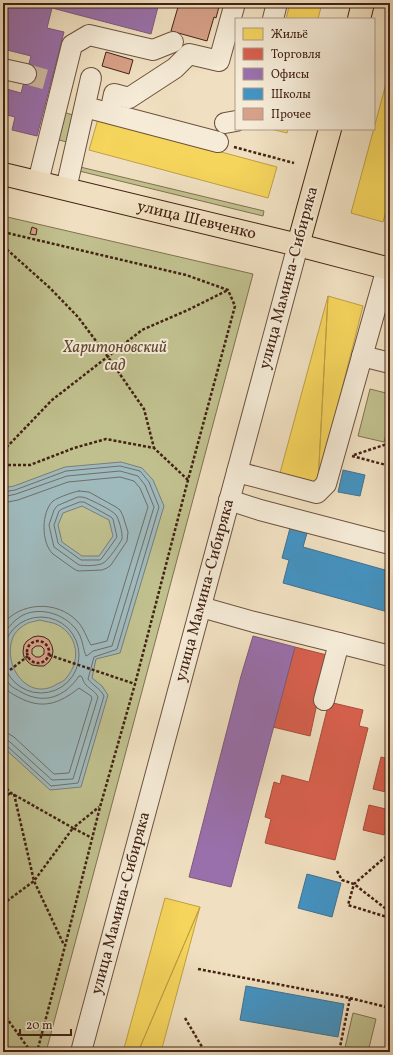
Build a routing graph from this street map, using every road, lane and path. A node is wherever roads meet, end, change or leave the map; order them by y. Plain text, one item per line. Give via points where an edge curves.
1 (235, 3) edge
2 (277, 3) edge
3 (363, 3) edge
4 (273, 18) edge
5 (359, 18) edge
6 (173, 42) dead end
7 (3, 69) edge
8 (26, 74) tunnel mouth
9 (91, 78) dead end
10 (85, 107) junction
11 (110, 113) junction
12 (330, 130) edge
13 (218, 142) joint
14 (294, 163) dead end
15 (3, 174) edge
16 (38, 182) junction
17 (66, 189) junction
18 (3, 232) edge
19 (298, 245) junction
20 (3, 246) edge
21 (388, 268) edge
22 (228, 290) junction
23 (362, 356) junction
24 (108, 357) junction
25 (390, 363) edge
26 (390, 444) edge
27 (154, 448) junction
28 (3, 451) edge
29 (352, 455) junction
30 (332, 462) junction
31 (3, 465) edge
32 (390, 466) edge
33 (237, 472) junction
34 (188, 480) junction
35 (229, 500) junction
36 (390, 544) edge
37 (201, 607) junction
38 (338, 643) junction
39 (49, 655) junction
40 (28, 656) junction
41 (390, 656) edge
42 (10, 670) dead end
43 (135, 684) junction
44 (324, 700) dead end
45 (3, 785) edge
46 (13, 794) junction
47 (3, 797) edge
48 (100, 807) junction
49 (73, 828) junction
50 (92, 838) junction
51 (390, 853) edge
52 (337, 871) dead end
53 (34, 881) junction
54 (354, 884) junction
55 (3, 904) edge
56 (390, 912) edge
57 (390, 918) edge
58 (65, 946) junction
59 (198, 969) dead end
60 (350, 998) junction
61 (386, 1007) dead end
62 (3, 1013) edge
63 (185, 1018) dead end
64 (31, 1052) edge
65 (37, 1052) edge
66 (81, 1052) edge
67 (205, 1052) edge
68 (339, 1052) edge

1 - 11 street via 219,61 190,54 175,68 129,98 114,94
2 - 4 street
3 - 5 main road
6 - 16 street via 153,50 89,35 72,45 57,82
7 - 8 street
9 - 10 street
10 - 11 street
10 - 17 street
11 - 13 street
12 - 19 main road, улица Мамина-Сибиряка
13 - 14 path
15 - 16 main road, улица Шевченко
16 - 17 main road, улица Шевченко
17 - 19 main road, улица Шевченко
18 - 22 path via 186,275
19 - 21 main road, улица Шевченко
19 - 33 street, улица Мамина-Сибиряка
20 - 24 path via 78,317
21 - 23 street
22 - 24 path via 142,330
22 - 34 path via 235,306
23 - 25 street
23 - 30 street
24 - 27 path via 144,409
24 - 28 path via 52,400
26 - 29 path
27 - 31 path via 106,439 30,465
27 - 34 path
29 - 30 path
29 - 32 path
30 - 33 street via 326,484 317,493
33 - 35 street, улица Мамина-Сибиряка
34 - 43 path
35 - 36 street
35 - 37 street, улица Мамина-Сибиряка
37 - 38 street
37 - 66 street, улица Мамина-Сибиряка
38 - 41 street
38 - 44 street
39 - 40 path via 44,661 37,662
39 - 40 path via 47,645 41,641 34,641 29,646
39 - 43 path
40 - 42 path
43 - 48 path
45 - 46 path
46 - 47 path
46 - 49 path
46 - 53 path
48 - 49 path
48 - 50 path
49 - 50 path
49 - 53 path
50 - 58 path
51 - 54 path
52 - 54 path via 342,880
53 - 55 path
53 - 58 path
54 - 56 path
54 - 57 path via 348,905
58 - 65 path
59 - 60 path
60 - 61 path
60 - 68 path
62 - 64 path
63 - 67 path

